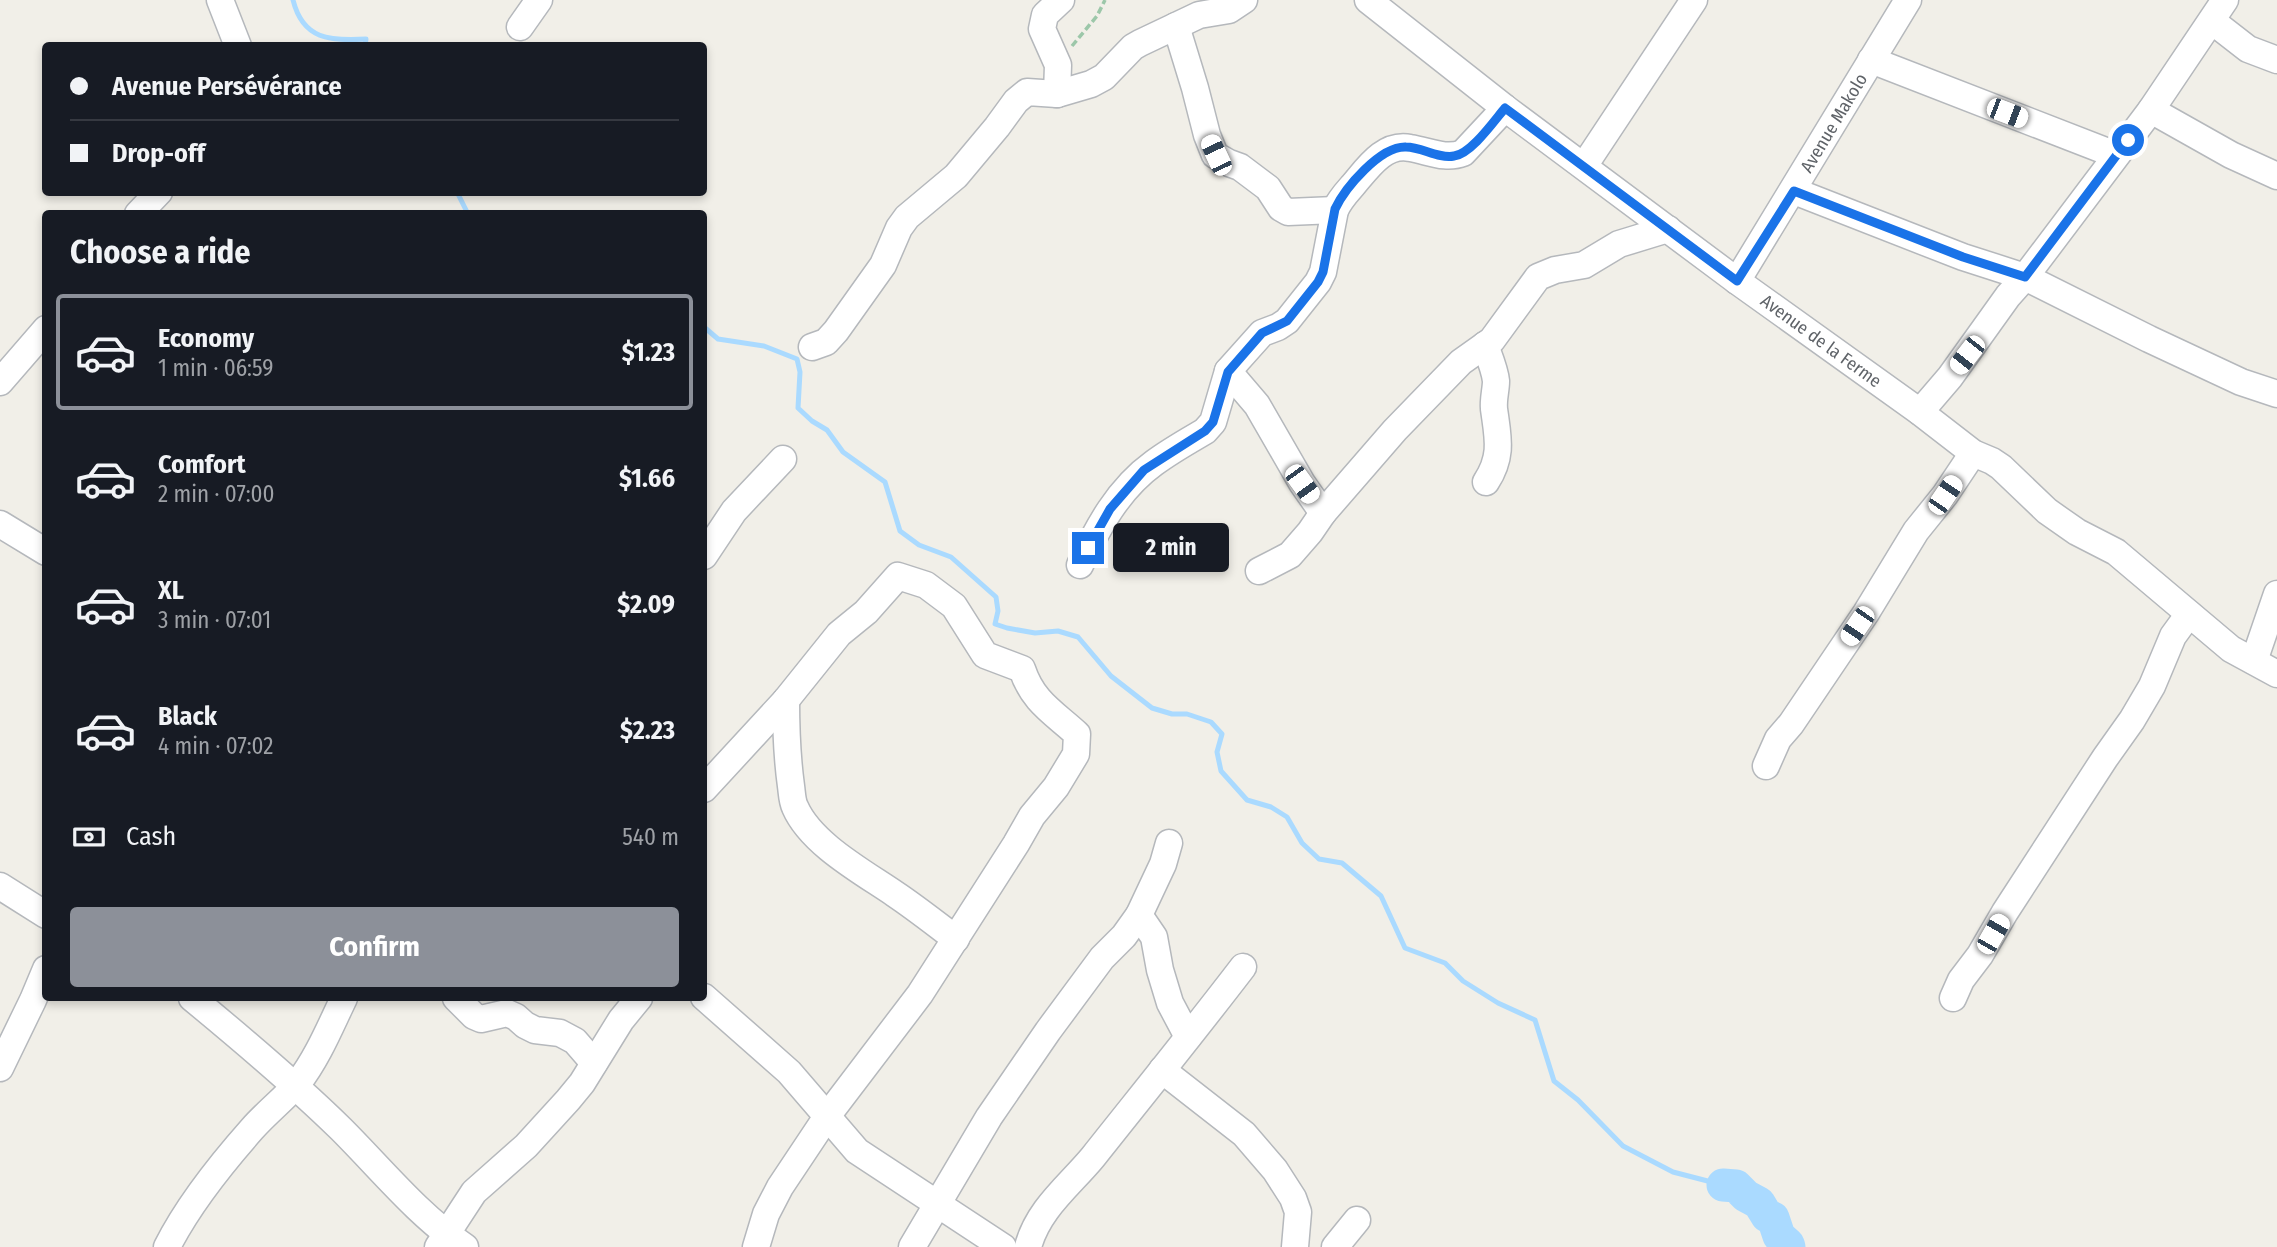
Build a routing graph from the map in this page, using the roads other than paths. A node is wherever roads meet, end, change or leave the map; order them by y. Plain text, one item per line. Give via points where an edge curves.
1 (220, 0) edge
2 (539, 0) edge
3 (1061, 0) edge
4 (1244, 0) edge
5 (1694, 0) edge
6 (1909, 0) edge
7 (1373, 2) edge
8 (2218, 11) edge
9 (1176, 26) junction
10 (520, 27) dead end
11 (236, 42) edge
12 (1871, 60) junction
13 (2277, 60) edge
14 (1057, 94) junction
15 (1505, 108) junction
16 (2151, 110) junction
17 (2116, 155) junction
18 (1584, 166) junction
19 (2277, 176) edge
20 (1794, 191) junction
21 (155, 196) edge
22 (1335, 209) junction
23 (142, 210) edge
24 (1668, 229) junction
25 (2025, 277) junction
26 (1737, 281) junction
27 (42, 334) edge
28 (1485, 345) junction
29 (812, 347) dead end
30 (1228, 372) junction
31 (0, 382) edge
32 (2277, 394) edge
33 (1920, 412) junction
34 (1973, 453) junction
35 (783, 459) dead end
36 (1486, 482) dead end
37 (1323, 513) junction
38 (0, 524) edge
39 (42, 550) edge
40 (707, 551) edge
41 (1080, 565) dead end
42 (1259, 570) dead end
43 (2277, 594) edge
44 (2189, 614) junction
45 (2254, 661) junction
46 (2277, 674) edge
47 (786, 700) junction
48 (1766, 766) dead end
49 (707, 786) edge
50 (1169, 843) dead end
51 (0, 886) edge
52 (42, 912) edge
53 (1139, 915) junction
54 (956, 939) junction
55 (1243, 967) dead end
56 (42, 978) edge
57 (1953, 998) dead end
58 (707, 1000) edge
59 (196, 1001) edge
60 (343, 1001) edge
61 (459, 1001) edge
62 (637, 1001) edge
63 (1188, 1037) junction
64 (594, 1063) junction
65 (0, 1068) edge
66 (1162, 1070) junction
67 (296, 1085) junction
68 (828, 1115) junction
69 (937, 1203) junction
70 (1357, 1220) dead end
71 (450, 1243) edge
72 (167, 1247) edge
73 (756, 1247) edge
74 (912, 1247) edge
75 (1003, 1247) edge
76 (1028, 1247) edge
77 (1295, 1247) edge
78 (1335, 1247) edge

1 - 11 street
2 - 10 street
3 - 14 street via 1045,15 1042,29 1058,65
4 - 9 street via 1229,10 1199,15
5 - 18 street
6 - 12 street, Avenue Makolo
7 - 15 street, Avenue de la Ferme
8 - 13 street via 2248,49
8 - 16 street
9 - 14 street via 1133,47 1104,78
9 - 22 street via 1216,155 1256,178 1288,212
12 - 17 street
12 - 20 street, Avenue Makolo
14 - 29 street via 1027,93 1016,101 956,176 907,217 883,265 836,331 826,342
15 - 18 street, Avenue de la Ferme
15 - 22 street via 1463,153 1454,156 1407,147 1381,154
16 - 17 street
16 - 19 street
17 - 25 street
18 - 24 street, Avenue de la Ferme
20 - 25 street
20 - 26 street, Avenue Makolo
21 - 23 street
22 - 30 street via 1318,282 1287,321 1262,333
24 - 26 street, Avenue de la Ferme
24 - 28 street via 1619,244 1584,265 1545,272
25 - 32 street via 2149,340
25 - 33 street
26 - 33 street, Avenue de la Ferme
27 - 31 street
28 - 36 street via 1496,380 1498,438 1498,457
28 - 37 street via 1461,362 1395,430
30 - 37 street via 1257,405
30 - 41 street via 1213,422 1134,481 1110,509
33 - 34 street, Avenue de la Ferme
34 - 44 street, Avenue de la Ferme via 2001,467 2047,511 2077,532 2129,561
34 - 48 street via 1777,739
35 - 40 street via 734,511
37 - 42 street via 1290,555
38 - 39 street
43 - 45 street
44 - 45 street, Avenue de la Ferme via 2231,649
44 - 57 street via 2173,636 2132,720
45 - 46 street, Avenue de la Ferme
47 - 49 street
47 - 54 street via 789,774 794,805 802,819 829,848
47 - 54 street via 839,634 898,576 926,585 954,606 985,655 1022,669 1028,687 1048,711 1077,734 1076,754
50 - 53 street
51 - 52 street
53 - 63 street via 1154,937 1170,1003
53 - 69 street via 1048,1031
54 - 68 street
55 - 63 street
56 - 65 street
58 - 68 street via 770,1054
59 - 67 street
60 - 67 street via 323,1045
61 - 64 street via 481,1019 507,1013 535,1030 560,1033 575,1041
62 - 64 street
63 - 66 street
64 - 71 street via 550,1121 474,1192
66 - 76 street via 1046,1209
66 - 77 street via 1244,1134 1275,1170 1298,1212
67 - 71 street
67 - 72 street via 251,1129 200,1194
68 - 69 street via 857,1151
68 - 73 street via 780,1187
69 - 74 street
69 - 75 street
70 - 78 street

